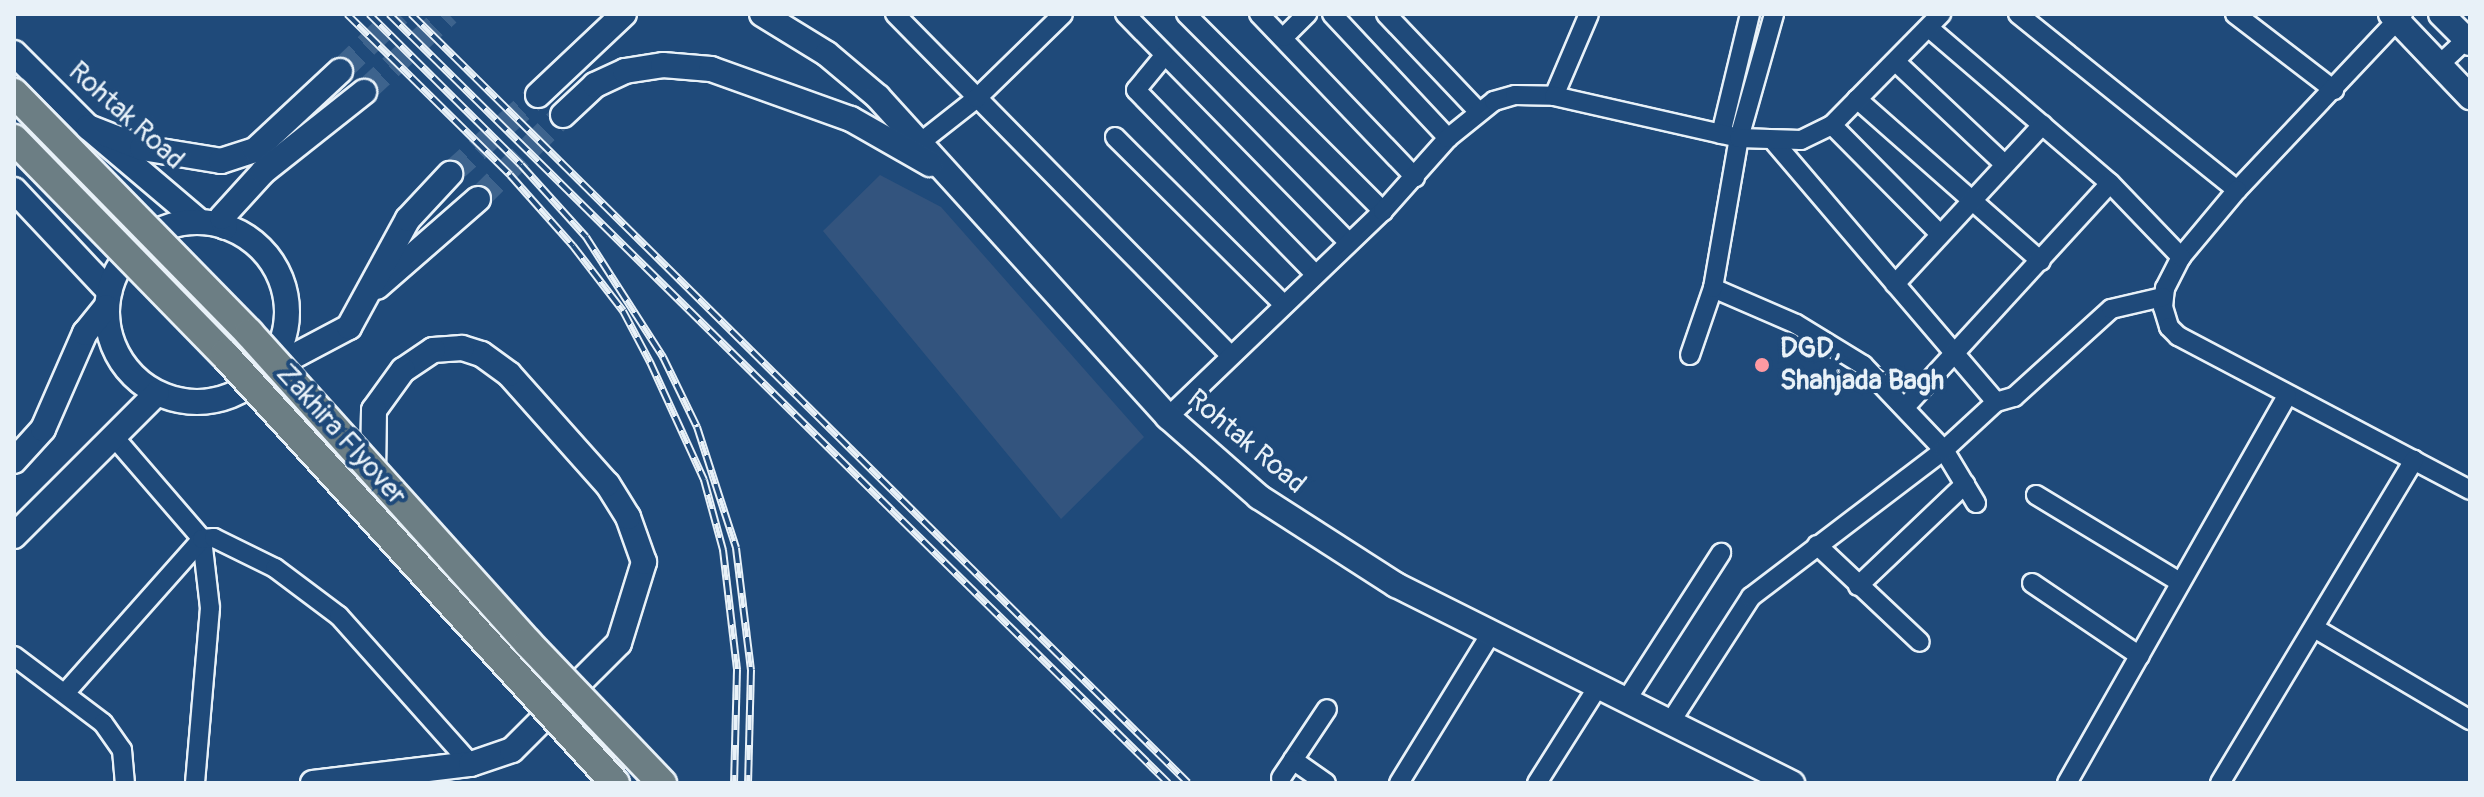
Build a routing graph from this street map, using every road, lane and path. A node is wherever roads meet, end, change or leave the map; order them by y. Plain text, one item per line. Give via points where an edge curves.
1 (624, 14) edge
2 (762, 14) edge
3 (795, 14) edge
4 (895, 14) edge
5 (1063, 14) edge
6 (1125, 14) edge
7 (1186, 14) edge
8 (1259, 14) edge
9 (1307, 14) edge
10 (1332, 14) edge
11 (1386, 14) edge
12 (1750, 14) edge
13 (1774, 14) edge
14 (2018, 14) edge
15 (2235, 14) edge
16 (2441, 14) edge
17 (2397, 16) edge
18 (1581, 18) edge
19 (1935, 21) edge
20 (1284, 37) junction
21 (2469, 40) edge
22 (811, 44) junction
23 (14, 53) edge
24 (1164, 56) junction
25 (1897, 63) junction
26 (2439, 65) junction
27 (340, 71) tunnel mouth
28 (2334, 90) junction
29 (364, 92) tunnel mouth
30 (14, 93) edge
31 (538, 95) tunnel mouth
32 (1554, 96) junction
33 (2470, 97) edge
34 (977, 98) junction
35 (1857, 99) junction
36 (1478, 111) junction
37 (563, 115) tunnel mouth
38 (1832, 125) junction
39 (2042, 125) junction
40 (88, 127) junction
41 (1730, 136) junction
42 (1115, 137) dead end
43 (1448, 138) junction
44 (14, 139) edge
45 (266, 140) junction
46 (921, 142) junction
47 (1775, 143) junction
48 (2004, 164) junction
49 (263, 172) junction
50 (450, 174) tunnel mouth
51 (1415, 177) junction
52 (959, 183) junction
53 (2110, 183) junction
54 (14, 190) edge
55 (2237, 190) junction
56 (478, 199) tunnel mouth
57 (1971, 199) junction
58 (1383, 211) junction
59 (200, 222) junction
60 (225, 227) junction
61 (1939, 233) junction
62 (1348, 242) junction
63 (2181, 257) junction
64 (2041, 261) junction
65 (1314, 273) junction
66 (1895, 284) junction
67 (1713, 288) junction
68 (369, 293) junction
69 (2163, 297) junction
70 (107, 299) junction
71 (1284, 305) junction
72 (1690, 355) dead end
73 (1231, 356) junction
74 (1954, 358) junction
75 (266, 371) junction
76 (157, 393) junction
77 (2287, 396) junction
78 (1996, 402) junction
79 (1906, 406) junction
80 (1168, 417) junction
81 (114, 437) junction
82 (1944, 450) junction
83 (2414, 460) junction
84 (14, 461) edge
85 (373, 471) junction
86 (1965, 484) junction
87 (2470, 490) edge
88 (2036, 495) dead end
89 (1976, 503) dead end
90 (14, 536) edge
91 (202, 539) junction
92 (1817, 545) junction
93 (1721, 553) dead end
94 (2178, 581) junction
95 (2032, 583) dead end
96 (1858, 586) junction
97 (2316, 629) junction
98 (1492, 632) junction
99 (1920, 642) dead end
100 (14, 656) edge
101 (2140, 656) junction
102 (1599, 685) junction
103 (66, 692) junction
104 (1627, 699) junction
105 (1327, 709) dead end
106 (2470, 720) edge
107 (1671, 721) junction
108 (1293, 760) junction
109 (471, 764) junction
110 (1281, 778) dead end
111 (125, 783) edge
112 (195, 783) edge
113 (313, 783) edge
114 (615, 783) edge
115 (662, 783) edge
116 (1326, 783) edge
117 (1399, 783) edge
118 (1537, 783) edge
119 (1792, 783) edge
120 (2067, 783) edge
121 (2220, 783) edge

1 - 31 street
2 - 22 street, Rohtak Road
3 - 22 street
4 - 34 street
5 - 34 street
6 - 24 street
7 - 58 street
8 - 20 street
9 - 20 street
10 - 43 street
11 - 36 street
12 - 41 street
13 - 41 street
14 - 55 street
15 - 28 street
16 - 21 street
17 - 26 street
17 - 28 street
18 - 32 street
19 - 25 street
19 - 39 street
20 - 51 street
21 - 26 street
22 - 46 street, Rohtak Road via 878,97
23 - 40 street, Rohtak Road
24 - 62 street
24 - 65 street via 1136,89
25 - 35 street
25 - 48 street
26 - 33 street
27 - 45 street
28 - 55 street
29 - 49 street
30 - 85 main road, Zakhira Flyover, bridge via 249,333
32 - 36 street via 1515,95
32 - 41 street
34 - 46 street
34 - 73 street
35 - 38 street
35 - 57 street
36 - 43 street
37 - 52 street via 595,85 625,71 663,65 711,69 851,119
38 - 47 street via 1817,135
38 - 61 street
39 - 48 street
39 - 53 street
40 - 45 street via 142,148 221,161 255,150
40 - 59 street, Rohtak Road
41 - 47 street
41 - 67 street
42 - 71 street
43 - 51 street
44 - 114 main road, Zakhira Flyover, bridge via 224,354
45 - 49 street
46 - 52 street, Rohtak Road
47 - 66 street
48 - 57 street
49 - 60 street via 222,217
50 - 68 street via 408,219
51 - 58 street
52 - 80 street, Rohtak Road
53 - 63 street
53 - 64 street
54 - 70 street
55 - 63 street
56 - 68 street
57 - 61 street
57 - 64 street
58 - 62 street
59 - 60 street
59 - 70 street via 169,226 142,240 121,263
60 - 75 street via 251,240 271,261 284,288 284,331
61 - 66 street
62 - 65 street
63 - 69 street
64 - 74 street
65 - 71 street
66 - 74 street
67 - 72 street
67 - 79 street via 1831,343
68 - 75 street via 349,327
69 - 77 street via 2165,317 2178,336
69 - 78 street via 2111,309 2014,397
70 - 76 street via 118,357
70 - 84 street via 85,333 43,429
71 - 73 street
73 - 80 street
74 - 78 street
74 - 79 street
75 - 76 street via 237,392 203,402
76 - 81 street
77 - 83 street
77 - 94 street
78 - 82 street
79 - 82 street
80 - 98 street, Rohtak Road via 1239,481 1307,530 1396,585
81 - 90 street
81 - 91 street
82 - 86 street
82 - 92 street
83 - 87 street
83 - 97 street
85 - 109 street via 374,410 387,388 418,358 462,348 481,354 509,374 607,484 628,517 644,562 619,643 512,750
85 - 115 main road, Zakhira Flyover, bridge
86 - 89 street
86 - 96 street
88 - 94 street
91 - 103 street
91 - 109 street via 228,543 275,568 339,616
91 - 112 street via 210,608
92 - 96 street
92 - 107 street via 1751,597
93 - 104 street
94 - 101 street
95 - 101 street
96 - 99 street
97 - 106 street
97 - 121 street
98 - 102 street, Rohtak Road
98 - 117 street
100 - 103 street
101 - 120 street
102 - 104 street, Rohtak Road
102 - 118 street
103 - 111 street via 103,723 122,750
104 - 107 street, Rohtak Road
105 - 108 street
107 - 119 street, Rohtak Road
108 - 110 street
108 - 116 street
109 - 113 street

